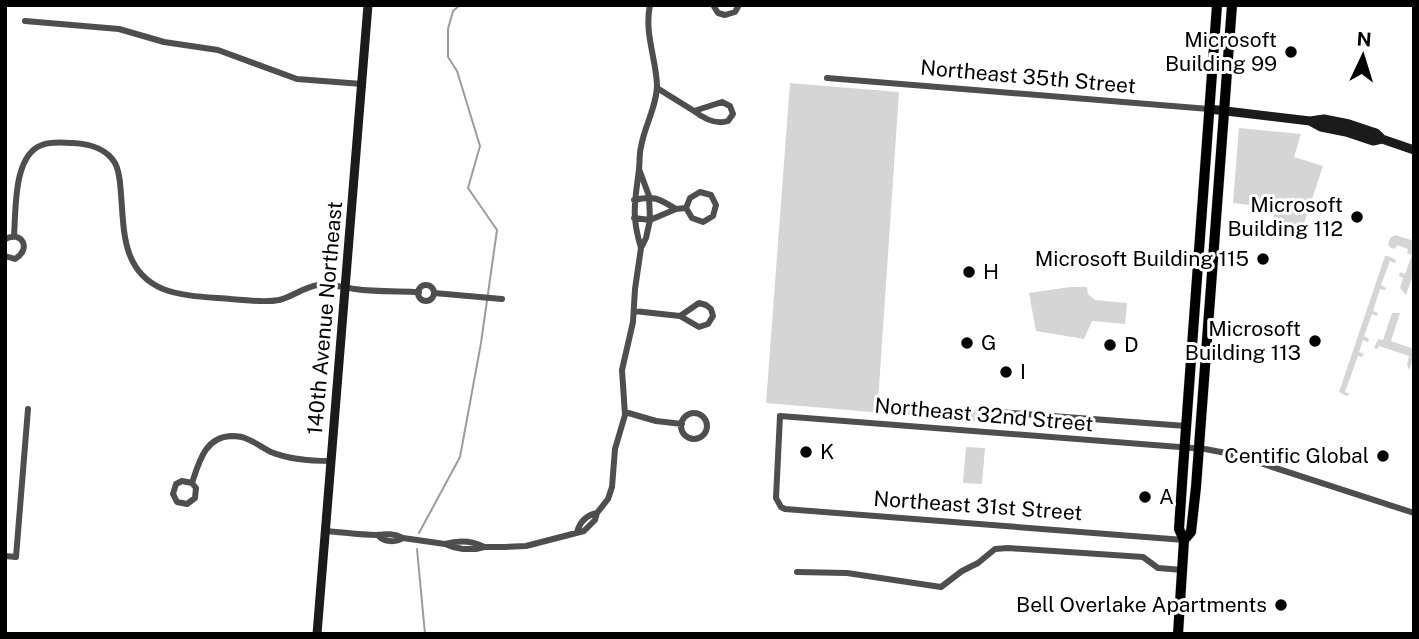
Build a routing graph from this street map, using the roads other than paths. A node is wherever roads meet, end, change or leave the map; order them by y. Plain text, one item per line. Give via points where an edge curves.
1 (368, 5) edge
2 (650, 5) edge
3 (713, 5) edge
4 (739, 5) edge
5 (1217, 5) edge
6 (1232, 5) edge
7 (25, 21) dead end
8 (828, 78) dead end
9 (362, 84) junction
10 (657, 88) junction
11 (1209, 109) junction
12 (1225, 110) junction
13 (694, 111) junction
14 (1414, 150) edge
15 (639, 169) junction
16 (649, 196) junction
17 (634, 200) junction
18 (686, 208) junction
19 (676, 209) junction
20 (634, 218) junction
21 (650, 220) junction
22 (14, 236) junction
23 (5, 239) edge
24 (641, 248) junction
25 (5, 256) edge
26 (345, 287) junction
27 (502, 299) dead end
28 (634, 311) junction
29 (680, 316) junction
30 (27, 409) dead end
31 (984, 411) dead end
32 (625, 412) junction
33 (682, 424) junction
34 (1186, 426) junction
35 (1184, 449) junction
36 (1199, 449) junction
37 (331, 461) junction
38 (192, 483) dead end
39 (776, 498) joint
40 (1414, 513) edge
41 (325, 531) junction
42 (1184, 540) junction
43 (5, 556) edge
44 (1183, 570) junction
45 (797, 572) dead end
46 (317, 634) edge
47 (1178, 634) edge

1 - 9 street, 140th Avenue Northeast
2 - 10 street via 648,27
3 - 4 street via 724,15 735,12
5 - 11 main road
6 - 12 main road
7 - 9 street via 119,29 218,50 298,79
8 - 11 street, Northeast 35th Street
9 - 26 street, 140th Avenue Northeast
10 - 13 street
10 - 15 street via 640,148
11 - 12 street, Northeast 35th Street
11 - 34 main road
12 - 14 street, Northeast 35th Street via 1310,121
12 - 36 main road
13 - 13 street via 722,102 733,114 723,123
15 - 16 street
15 - 17 street
16 - 17 street
16 - 19 street
16 - 21 street
17 - 20 street
18 - 18 street via 692,219 703,222 713,216 716,205 711,195 700,192 690,198
18 - 19 street
19 - 21 street
20 - 21 street
20 - 24 street
21 - 24 street
22 - 23 street
22 - 25 street via 23,242 23,252 15,259
22 - 26 street via 25,158 42,145 80,144 100,149 113,160 119,175 127,251 139,271 156,286 184,295 266,302 315,286
24 - 28 street
26 - 27 street via 419,292 425,300 434,293
26 - 37 street, 140th Avenue Northeast
28 - 29 street
28 - 32 street via 622,370
29 - 29 street via 699,303 709,307 713,316 702,327
30 - 43 street via 16,557
31 - 34 street, Northeast 32nd Street
32 - 33 street
32 - 41 street via 608,499 584,531 526,545 463,549 397,535
33 - 33 street via 691,438 702,437 707,428 698,414 687,415
34 - 35 main road
35 - 36 street, Northeast 32nd Street
35 - 39 street, Northeast 32nd Street via 780,416
35 - 42 main road via 1179,529
36 - 40 street, Northeast 32nd Street via 1226,453
36 - 42 main road via 1191,532
37 - 38 street via 287,457 246,438 226,436 205,450
37 - 41 street, 140th Avenue Northeast
39 - 42 street, Northeast 31st Street via 785,509
41 - 46 street, 140th Avenue Northeast
42 - 44 main road
44 - 45 street via 1158,568 1143,557 1008,548 995,549 941,587 847,573
44 - 47 main road

